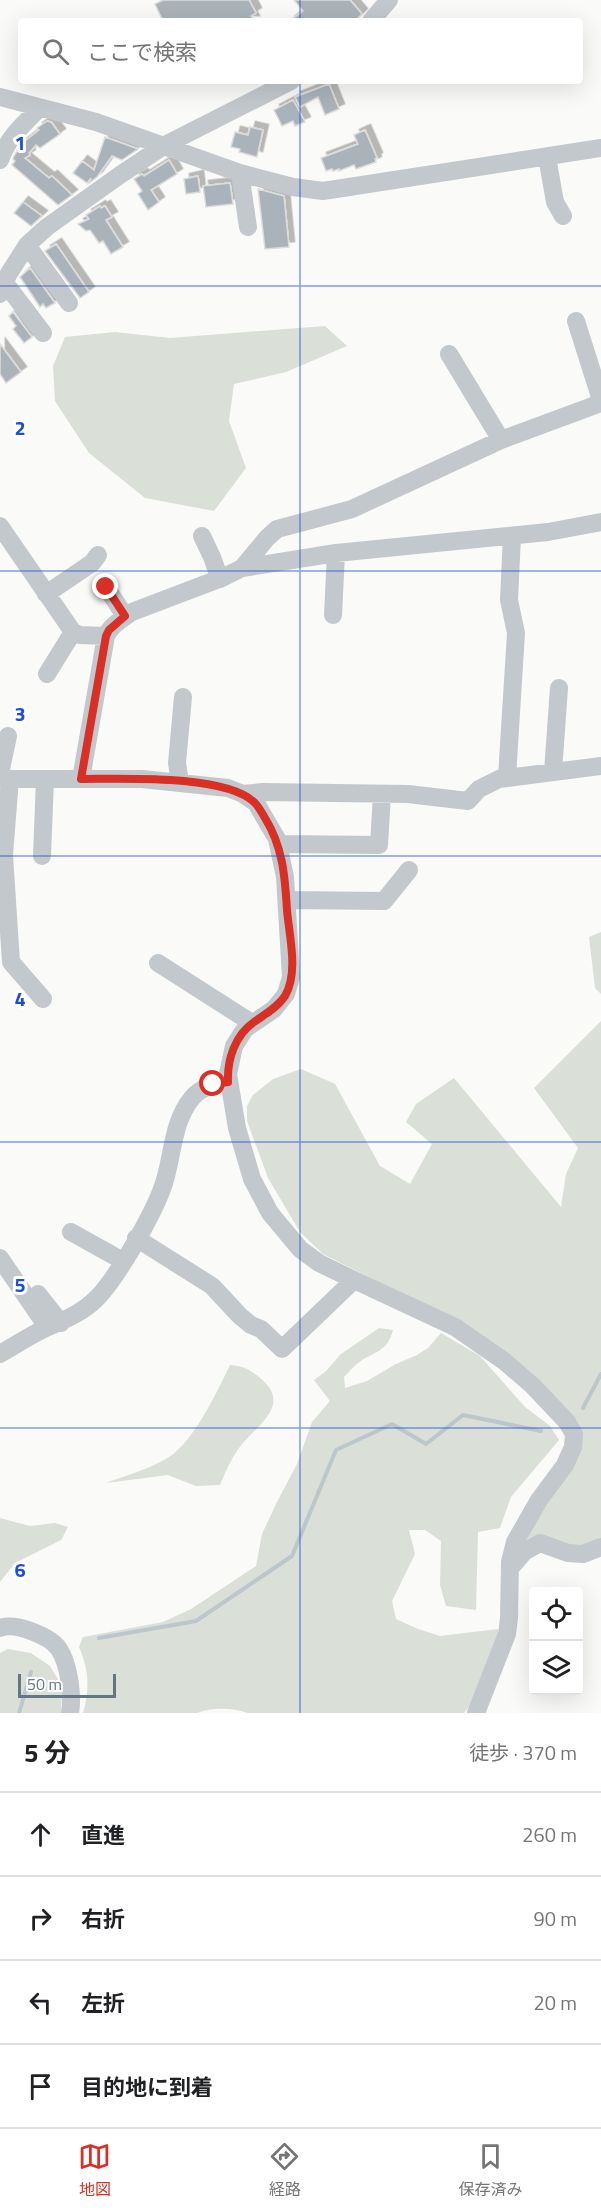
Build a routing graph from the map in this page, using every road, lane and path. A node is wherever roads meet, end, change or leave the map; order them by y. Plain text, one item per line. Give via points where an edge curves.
1 (389, 0) edge
2 (374, 18) edge
3 (285, 84) edge
4 (0, 97) edge
5 (39, 108) junction
6 (165, 145) junction
7 (601, 148) edge
8 (547, 157) junction
9 (0, 160) edge
10 (240, 173) junction
11 (563, 216) dead end
12 (248, 227) dead end
13 (27, 245) junction
14 (2, 289) edge
15 (69, 303) dead end
16 (576, 321) dead end
17 (44, 333) dead end
18 (449, 354) dead end
19 (601, 402) edge
20 (501, 440) junction
21 (601, 522) edge
22 (0, 526) edge
23 (202, 536) dead end
24 (512, 536) junction
25 (336, 553) junction
26 (98, 555) dead end
27 (242, 568) junction
28 (220, 579) junction
29 (106, 587) dead end
30 (46, 594) junction
31 (333, 615) dead end
32 (125, 616) junction
33 (73, 632) junction
34 (106, 636) junction
35 (46, 674) dead end
36 (559, 688) dead end
37 (183, 697) dead end
38 (8, 736) dead end
39 (601, 766) edge
40 (554, 772) junction
41 (507, 777) junction
42 (3, 778) edge
43 (45, 779) junction
44 (81, 779) junction
45 (180, 782) junction
46 (243, 794) junction
47 (382, 794) junction
48 (278, 844) junction
49 (42, 856) dead end
50 (409, 870) dead end
51 (286, 900) junction
52 (158, 963) dead end
53 (43, 999) dead end
54 (252, 1023) junction
55 (228, 1082) junction
56 (71, 1232) dead end
57 (136, 1238) junction
58 (0, 1258) edge
59 (123, 1261) junction
60 (354, 1280) junction
61 (38, 1294) dead end
62 (54, 1325) junction
63 (0, 1354) edge
64 (601, 1547) edge
65 (510, 1569) junction
66 (0, 1628) edge
67 (70, 1713) edge
68 (476, 1713) edge

1 - 2 street
3 - 6 street
4 - 5 street
5 - 6 street
5 - 9 street via 21,124
6 - 10 street
6 - 13 street via 92,194
7 - 8 street
8 - 10 street via 323,191
8 - 11 street via 555,202
10 - 12 street
13 - 14 street
13 - 15 street
14 - 17 street
16 - 19 street
18 - 20 street
19 - 20 street
20 - 27 street via 352,509 277,529
21 - 24 street
22 - 30 street
23 - 28 street
24 - 25 street
24 - 41 street via 509,600 516,633
25 - 27 street
25 - 31 street
26 - 30 street
27 - 28 street
28 - 32 street
29 - 32 street
30 - 33 street
32 - 34 street
33 - 34 street
33 - 35 street
34 - 44 street
36 - 40 street
37 - 45 street via 177,763
38 - 42 street
39 - 40 street
40 - 41 street
41 - 47 street via 479,789 468,801
42 - 43 street
42 - 53 street via 11,962
43 - 44 street
43 - 49 street
44 - 45 street
45 - 46 street via 228,788
46 - 47 street
46 - 48 street via 256,803
47 - 48 street via 379,845
48 - 51 street
50 - 51 street via 384,901
51 - 54 street via 291,977 286,994 274,1009
52 - 54 street
54 - 55 street via 234,1046
55 - 57 street via 213,1084 191,1098 182,1115 162,1189
55 - 60 street via 252,1179 270,1213 300,1249
56 - 59 street
57 - 59 street
57 - 60 street via 212,1286 240,1316 282,1349
58 - 62 street
59 - 62 street via 98,1297 85,1309
60 - 65 street via 455,1327 486,1348 533,1386 574,1434 565,1465 515,1542
61 - 62 street
62 - 63 street
64 - 65 street via 583,1554 540,1543 524,1552
65 - 68 street via 507,1634
66 - 67 street via 24,1628 59,1649 71,1686

